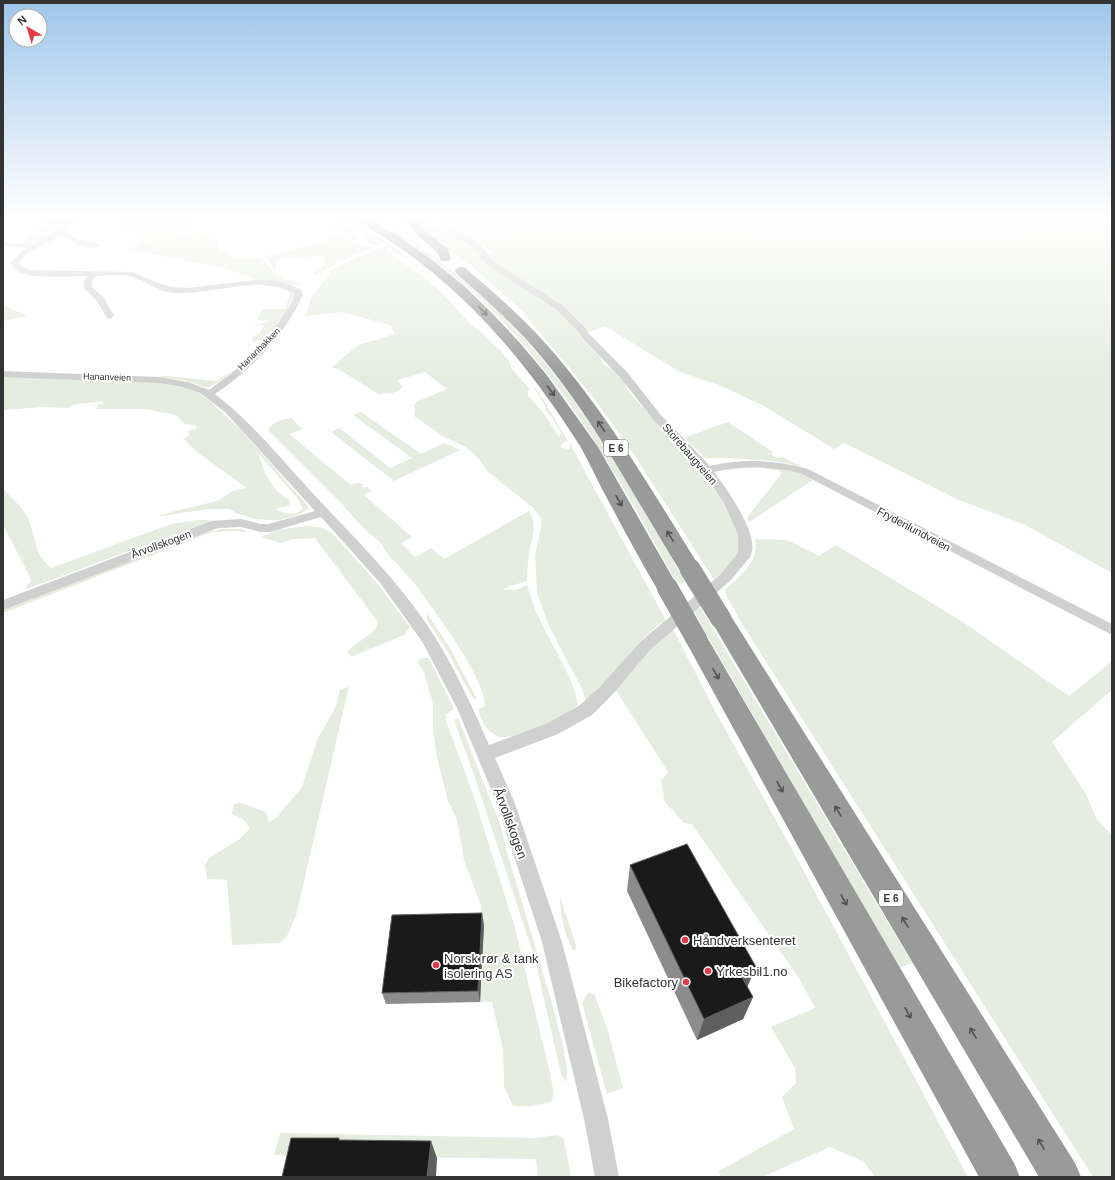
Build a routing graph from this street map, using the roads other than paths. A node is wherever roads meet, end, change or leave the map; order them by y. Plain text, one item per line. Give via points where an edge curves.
1 (24, 270) edge
2 (439, 270) edge
3 (460, 270) edge
4 (500, 270) edge
5 (93, 274) junction
6 (110, 316) dead end
7 (3, 374) edge
8 (209, 394) junction
9 (707, 470) junction
10 (324, 512) junction
11 (3, 605) edge
12 (1112, 630) edge
13 (484, 754) junction
14 (607, 1177) edge
15 (1000, 1177) edge
16 (1061, 1177) edge

1 - 5 street, Hananbakken via 56,274
2 -> 15 highway, E 6, bridge via 474,302 528,360 589,448
16 -> 3 highway, E 6, bridge via 591,410 559,368 515,319
4 - 9 street, Storebaugveien via 565,312
5 - 6 street via 88,282 88,288 101,300
5 - 8 street, Hananbakken via 132,274 157,287 175,290 262,283 287,286 298,292 294,308 274,337 247,364
7 - 8 street, Hananveien via 159,380 184,384
8 - 10 street, Årvollskogen via 229,410
9 - 12 street, Frydenlundveien via 723,466 766,464 786,465 804,471
9 - 13 street, Storebaugveien via 730,503 744,534 745,554 738,563 725,578 646,645 586,710 552,729
10 - 11 street, Årvollskogen via 270,528 241,523 216,524
10 - 13 street, Årvollskogen via 394,590 429,640 465,708
13 - 14 street, Årvollskogen via 504,801 552,942 596,1119

